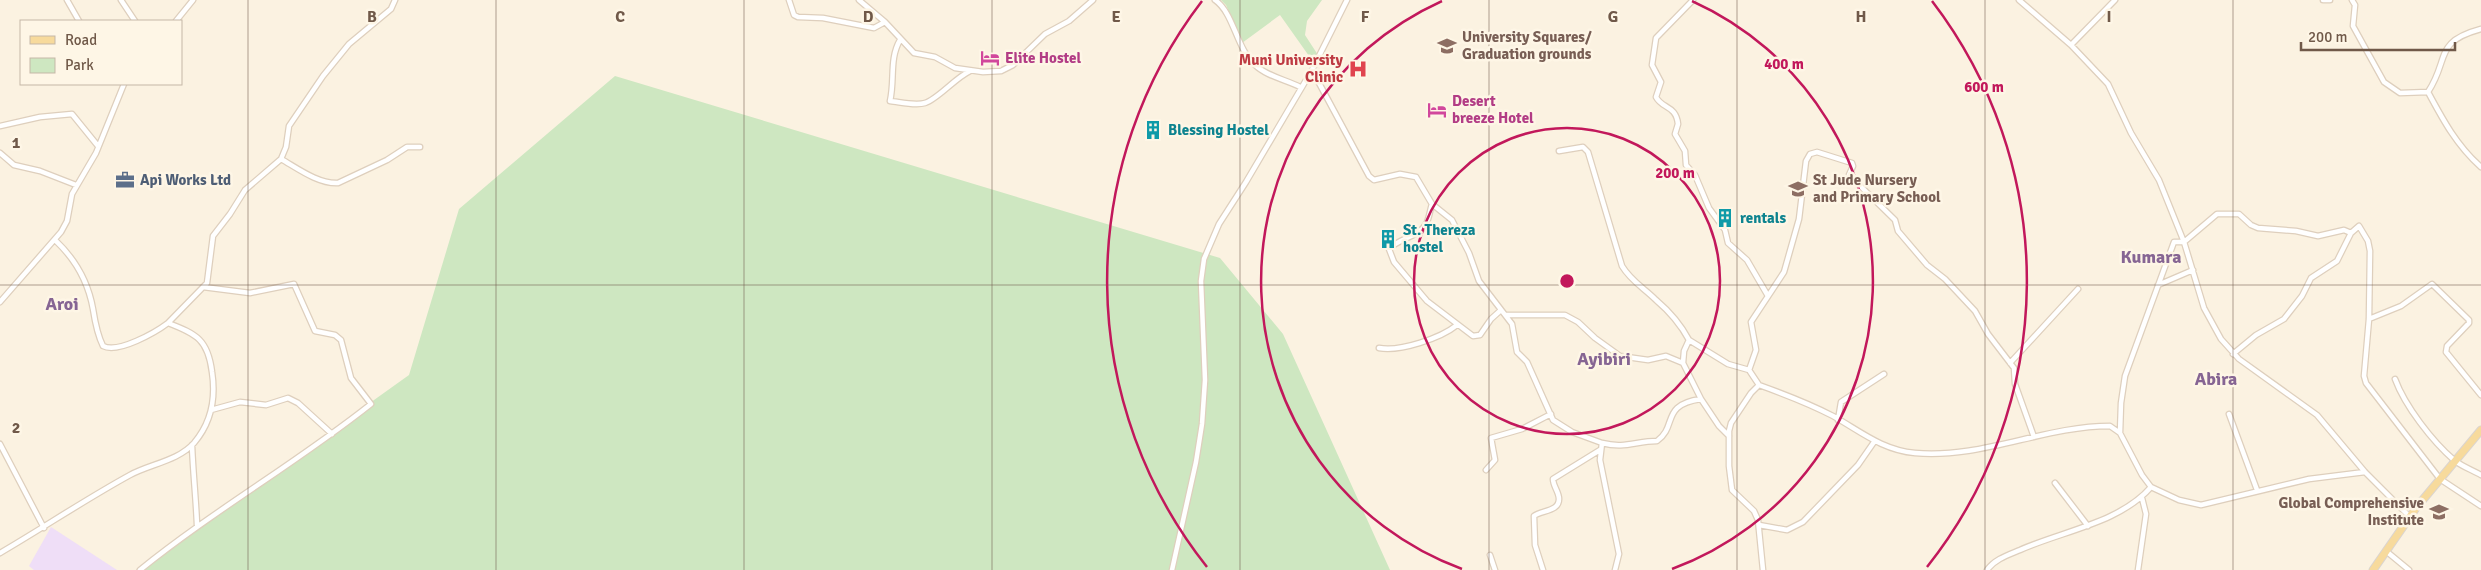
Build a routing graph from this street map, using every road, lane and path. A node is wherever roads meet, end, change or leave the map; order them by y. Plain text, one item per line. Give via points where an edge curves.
1 (68, 0) edge
2 (121, 0) edge
3 (193, 0) edge
4 (395, 0) edge
5 (789, 0) edge
6 (859, 0) edge
7 (1093, 0) edge
8 (1215, 0) edge
9 (1347, 0) edge
10 (1693, 0) edge
11 (2020, 0) edge
12 (2115, 0) edge
13 (2323, 0) edge
14 (2330, 0) edge
15 (2352, 0) edge
16 (2026, 2) edge
17 (78, 20) edge
18 (134, 20) edge
19 (177, 20) edge
20 (885, 22) junction
21 (2481, 29) edge
22 (900, 40) junction
23 (2071, 45) junction
24 (1312, 70) junction
25 (970, 71) junction
26 (124, 85) edge
27 (1300, 87) junction
28 (2428, 92) junction
29 (0, 126) edge
30 (98, 146) junction
31 (420, 147) dead end
32 (1559, 151) dead end
33 (0, 153) edge
34 (281, 159) junction
35 (2481, 167) edge
36 (76, 185) junction
37 (1432, 204) junction
38 (2351, 232) junction
39 (56, 241) junction
40 (2184, 242) junction
41 (2193, 270) junction
42 (2158, 286) junction
43 (204, 287) junction
44 (2078, 289) dead end
45 (1768, 296) junction
46 (0, 302) edge
47 (1501, 310) junction
48 (1506, 315) junction
49 (2369, 319) junction
50 (168, 323) junction
51 (1457, 325) junction
52 (1688, 340) junction
53 (1379, 348) dead end
54 (2233, 354) junction
55 (1683, 363) junction
56 (2010, 363) junction
57 (1749, 370) junction
58 (1884, 374) dead end
59 (2395, 379) dead end
60 (1760, 385) junction
61 (2481, 395) edge
62 (1701, 399) junction
63 (211, 410) junction
64 (1551, 414) junction
65 (2229, 414) dead end
66 (1838, 420) junction
67 (2481, 430) edge
68 (2120, 433) junction
69 (332, 434) junction
70 (1729, 436) junction
71 (2034, 436) junction
72 (1874, 442) junction
73 (1602, 443) junction
74 (0, 444) edge
75 (192, 445) junction
76 (1600, 450) junction
77 (2455, 461) junction
78 (1486, 470) dead end
79 (2365, 472) junction
80 (2481, 475) edge
81 (2440, 479) junction
82 (2055, 483) dead end
83 (2152, 487) junction
84 (2258, 490) junction
85 (2142, 498) junction
86 (2481, 506) edge
87 (2410, 516) junction
88 (197, 525) junction
89 (1759, 525) junction
90 (2088, 526) junction
91 (44, 528) junction
92 (2386, 552) junction
93 (0, 553) edge
94 (1490, 555) dead end
95 (140, 570) edge
96 (1172, 570) edge
97 (1495, 570) edge
98 (1544, 570) edge
99 (1615, 570) edge
100 (1763, 570) edge
101 (1987, 570) edge
102 (2138, 570) edge
103 (2373, 570) edge
104 (2409, 570) edge

1 - 17 street
2 - 18 street
3 - 19 street
4 - 34 street via 391,9 349,44 323,76 289,126
5 - 20 street via 794,15 798,17 874,28
6 - 20 street
7 - 25 street via 1069,21 1045,34 1013,65 992,72
8 - 27 street via 1222,4 1240,45 1256,66
9 - 24 street
10 - 45 street via 1656,38 1652,66 1661,82 1656,97 1674,112 1678,124 1675,134 1685,151 1686,165 1695,175 1708,208 1725,230 1728,243 1747,260
11 - 16 street
12 - 23 street
13 - 14 street
15 - 28 street via 2355,5 2353,26 2384,82 2400,93
16 - 23 street
20 - 22 street
21 - 28 street via 2462,34 2449,44
22 - 25 street via 914,53 935,57 952,67
22 - 25 street via 893,57 890,101 927,102
23 - 40 street via 2108,84 2131,133 2156,173
24 - 27 street
24 - 37 street via 1369,176 1380,180 1410,174 1421,184
26 - 30 street
27 - 96 street via 1210,241 1204,259 1201,281 1205,380 1202,424
28 - 35 street via 2452,134
29 - 30 street via 40,116 72,114
30 - 36 street
31 - 34 street via 407,148 373,167 332,183
32 - 52 street via 1586,148 1622,266 1629,278 1663,306
33 - 36 street via 14,166 40,171
34 - 43 street via 245,190 213,236 208,280
36 - 39 street via 67,221
37 - 47 street via 1452,220 1479,281
37 - 51 street via 1426,225 1395,244 1389,252 1423,298
38 - 40 street via 2344,230 2322,236 2258,228 2240,214 2222,213
38 - 49 street via 2359,226 2369,246
38 - 54 street via 2337,261 2312,278 2284,319 2256,335
39 - 46 street
39 - 50 street via 79,267 103,346 111,348 146,337
40 - 41 street
40 - 42 street via 2173,243
41 - 42 street
41 - 54 street via 2207,318
42 - 68 street via 2125,376
43 - 50 street
43 - 69 street via 241,293 291,284 296,286 315,331 335,335 341,340 351,378 371,404
44 - 56 street
45 - 56 street via 1780,280 1791,249 1800,213 1807,157 1813,152 1830,155 1852,163 1854,166 1849,175 1895,220 1898,231 1927,265 1971,306
45 - 57 street via 1751,322 1756,350
47 - 48 street
47 - 51 street via 1480,335 1473,336
48 - 55 street via 1565,315 1620,356 1648,360 1666,356
48 - 64 street via 1512,324 1517,352 1527,362
49 - 61 street via 2401,306 2432,284 2469,320 2447,346 2446,352
49 - 81 street via 2364,368 2366,383
50 - 63 street via 198,336 207,349 213,376
51 - 53 street via 1420,342
52 - 55 street
52 - 57 street via 1728,364
54 - 79 street via 2317,415
55 - 62 street
56 - 71 street via 2016,372 2015,384
57 - 60 street
58 - 66 street via 1842,402
59 - 77 street via 2416,415
60 - 66 street
60 - 70 street via 1732,423
62 - 70 street
62 - 73 street via 1683,404 1674,411 1659,440 1624,446
63 - 69 street via 240,402 266,405 288,398
63 - 75 street via 208,422
64 - 73 street via 1558,424 1572,432
64 - 78 street via 1522,429 1491,438 1495,460
65 - 84 street
66 - 72 street
67 - 77 main road
68 - 71 street via 2108,426
68 - 83 street
69 - 88 street
70 - 89 street via 1730,486 1756,514
71 - 72 street via 1982,450 1926,453 1905,452
72 - 89 street via 1858,464 1799,525 1787,530
73 - 76 street
74 - 91 street
75 - 88 street
75 - 91 street via 165,461 130,475
76 - 98 street via 1553,479 1558,504 1534,516 1535,544
76 - 99 street via 1619,554
77 - 80 street
77 - 81 main road
79 - 84 street
79 - 87 street
81 - 86 street
81 - 87 main road
82 - 90 street
83 - 84 street via 2179,500 2201,505
83 - 85 street
85 - 90 street
85 - 102 street via 2146,514
87 - 92 main road
88 - 95 street
89 - 100 street
90 - 101 street via 2030,545 2002,558
91 - 93 street
92 - 103 main road
92 - 104 street
94 - 97 street

